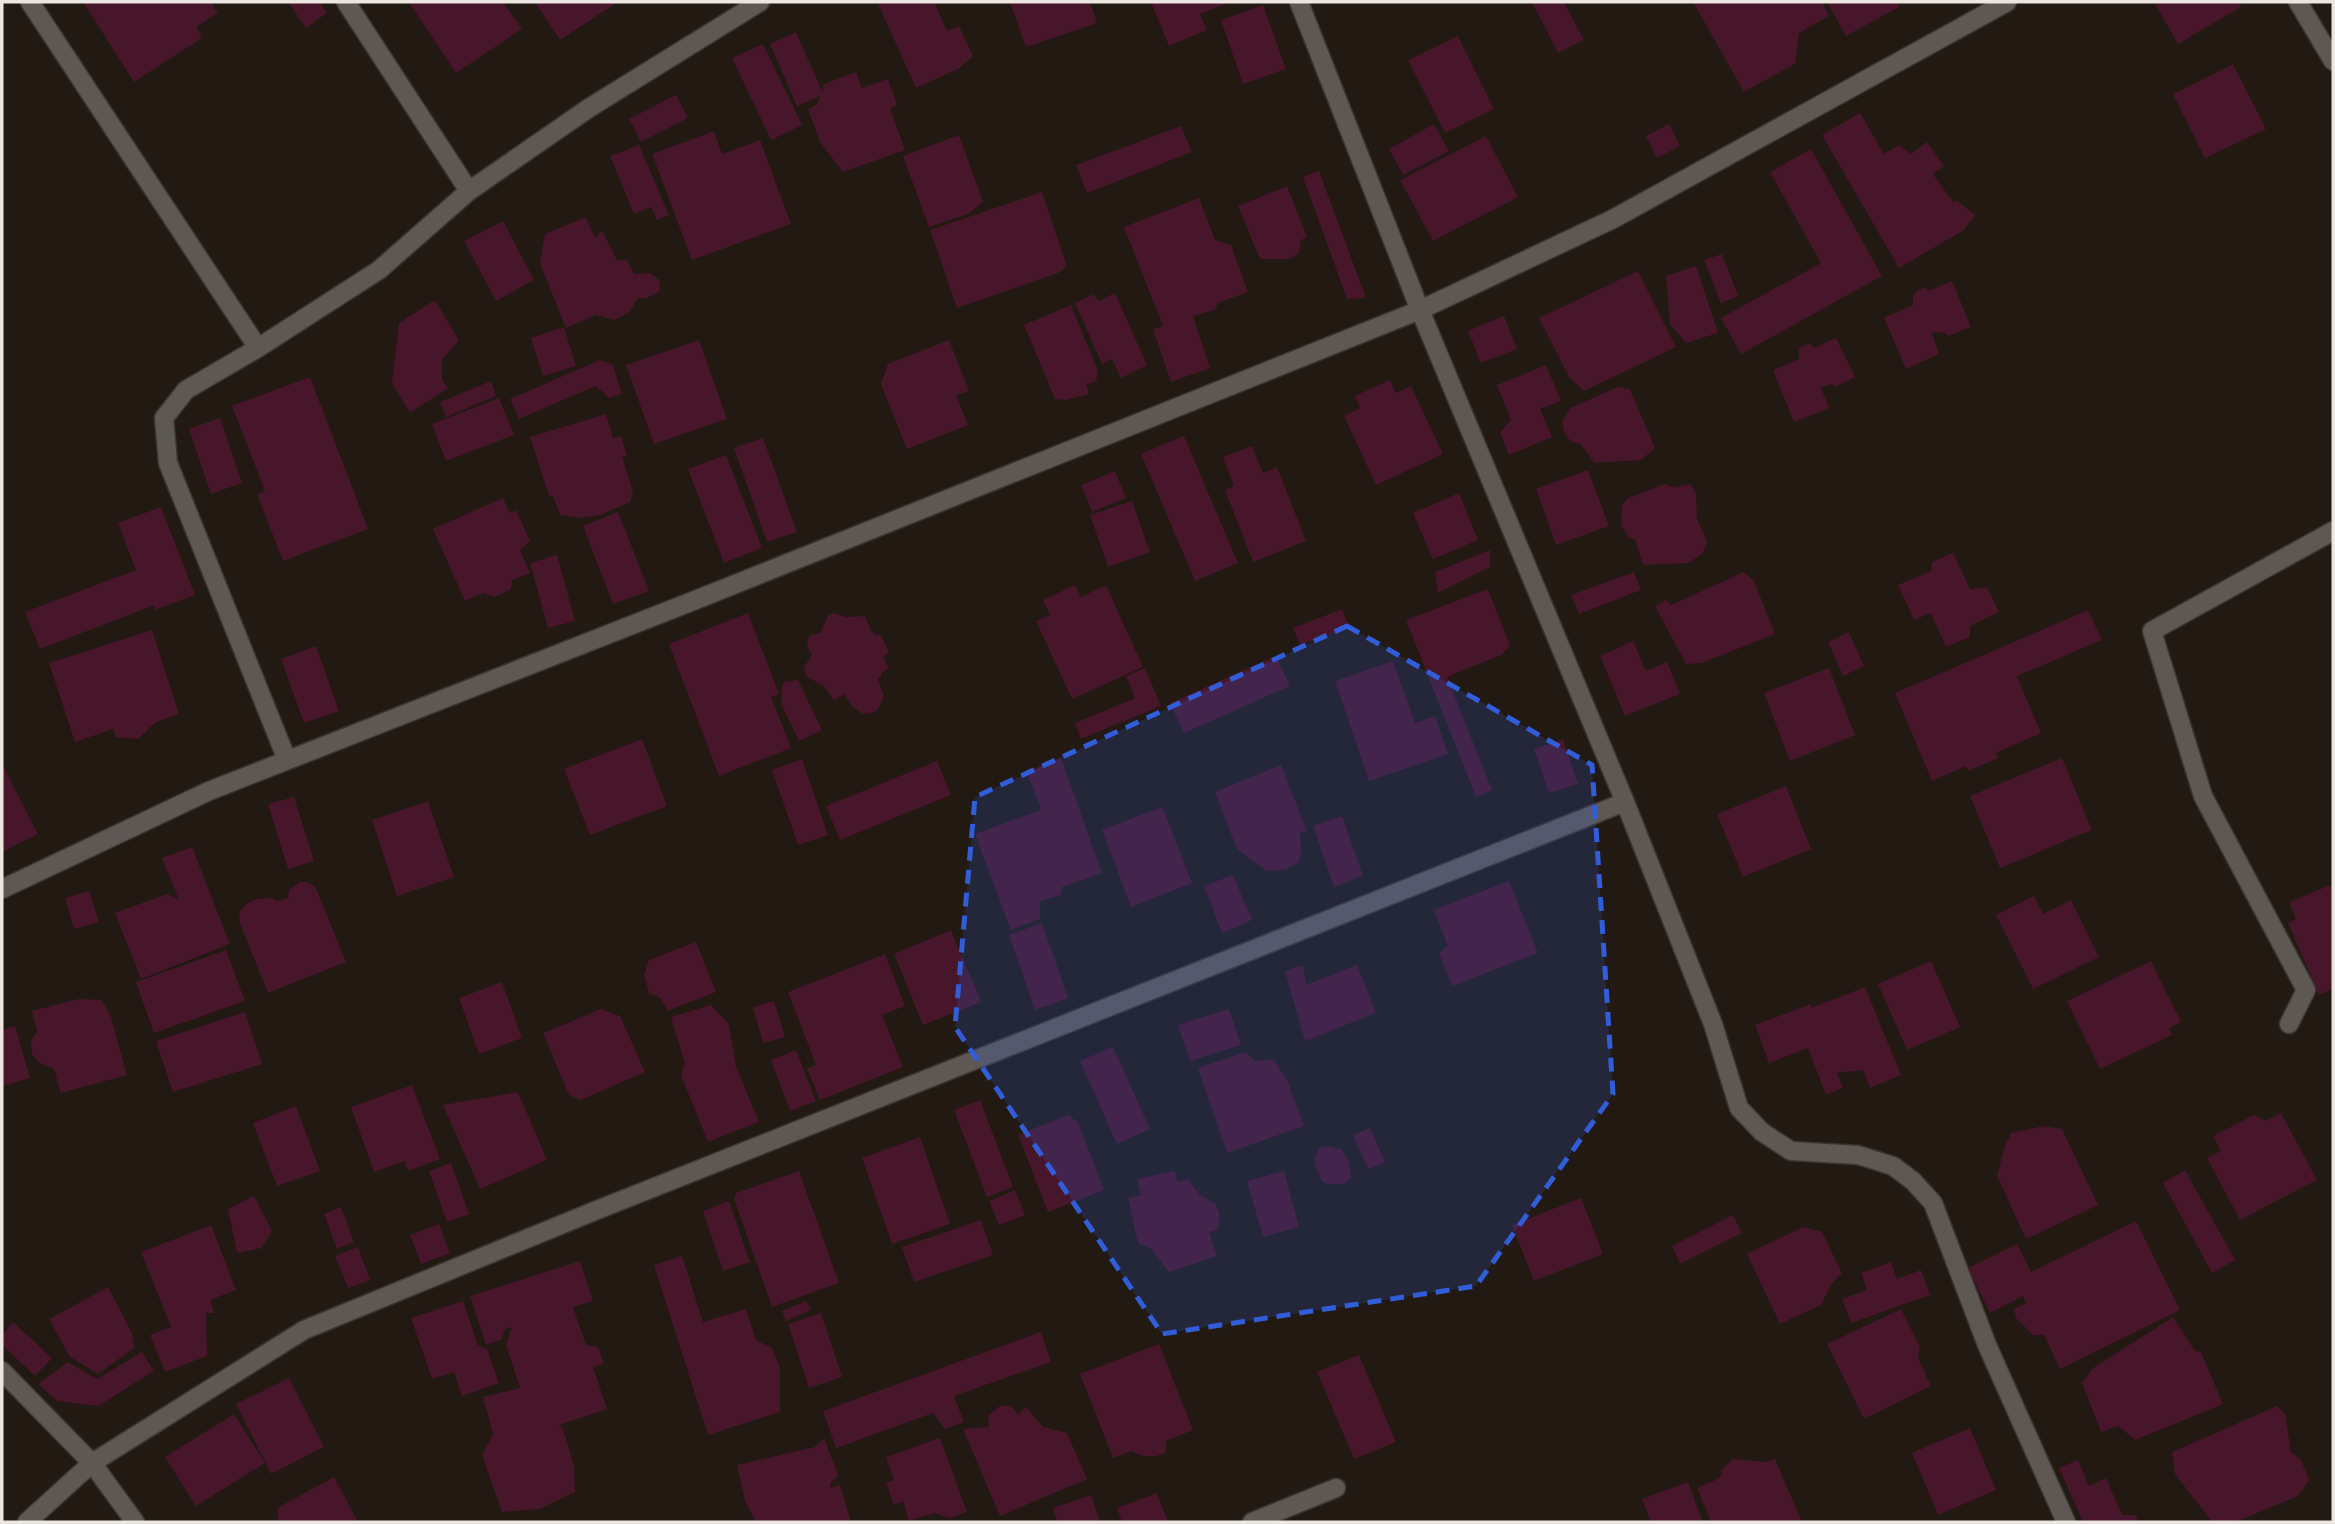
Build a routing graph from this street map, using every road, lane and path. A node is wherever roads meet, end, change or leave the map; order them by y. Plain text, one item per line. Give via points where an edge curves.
1 (30, 2) edge
2 (345, 2) edge
3 (760, 2) edge
4 (1298, 2) edge
5 (2007, 2) edge
6 (2303, 4) edge
7 (2333, 61) edge
8 (469, 191) junction
9 (1420, 310) junction
10 (258, 348) junction
11 (2333, 531) edge
12 (287, 760) junction
13 (1625, 802) junction
14 (2, 889) edge
15 (2289, 1024) dead end
16 (2, 1371) edge
17 (92, 1463) junction
18 (1336, 1488) dead end
19 (26, 1522) edge
20 (135, 1522) edge
21 (1252, 1522) edge
22 (2066, 1522) edge

1 - 10 street
2 - 8 street
3 - 8 street via 589,108
4 - 9 street
5 - 9 street via 1613,219
6 - 7 street
8 - 10 street via 379,270
9 - 12 street
9 - 13 street
10 - 12 street via 186,390 164,418 169,463
11 - 15 street via 2152,631 2203,796 2306,989
12 - 14 street via 209,791
13 - 17 street via 304,1330
13 - 22 street via 1713,1024 1739,1108 1762,1132 1791,1151 1858,1155 1894,1166 1933,1203 1987,1345
16 - 17 street
17 - 19 street
17 - 20 street
18 - 21 street

